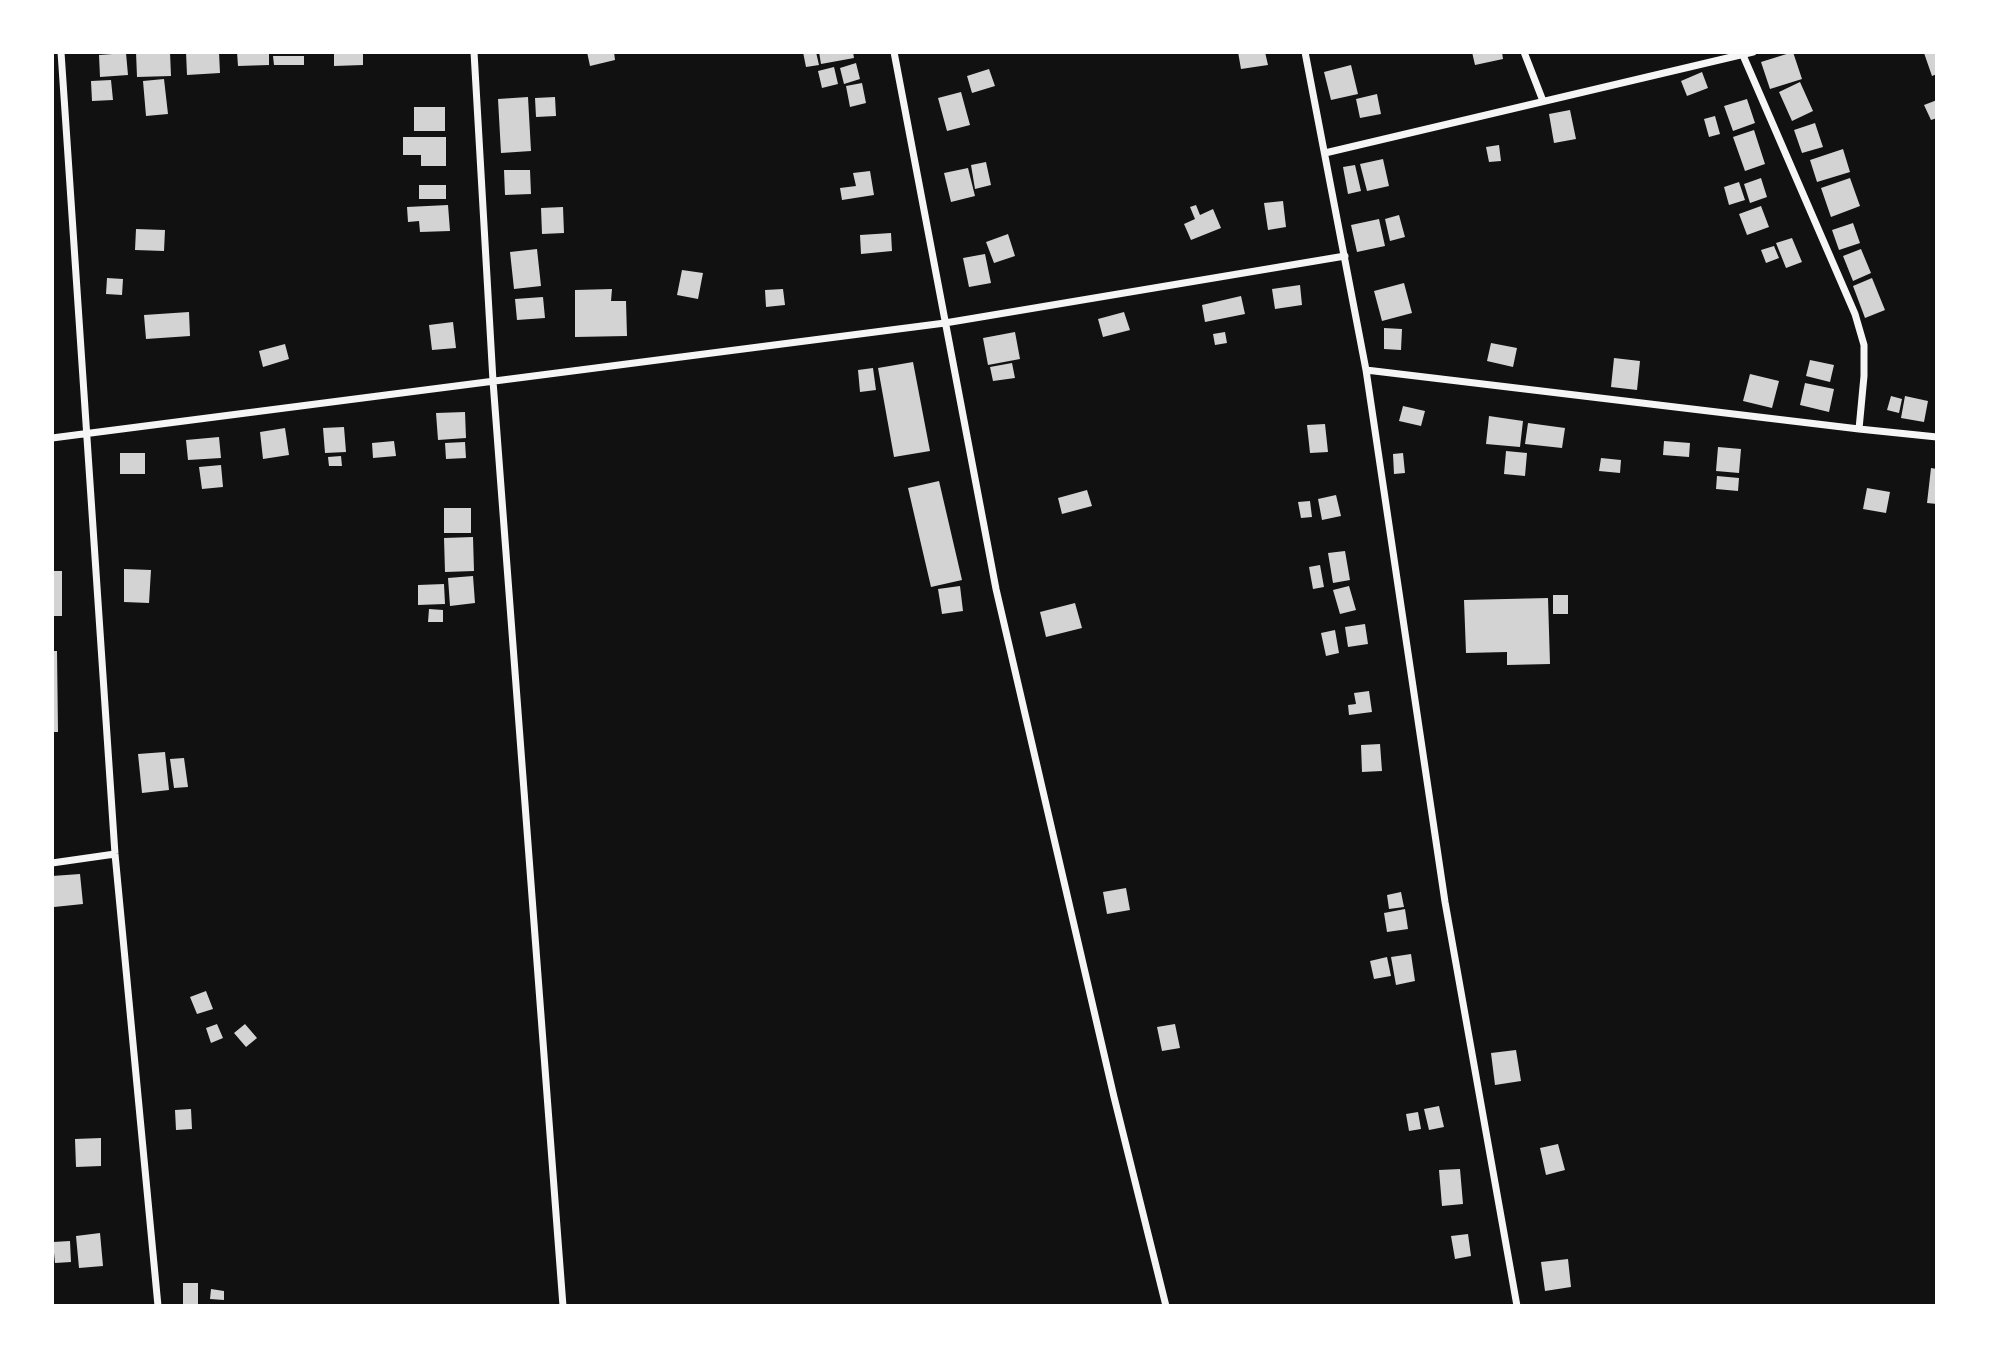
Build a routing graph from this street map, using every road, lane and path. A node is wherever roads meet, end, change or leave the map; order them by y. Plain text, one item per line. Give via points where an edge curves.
1 (61, 52) edge
2 (474, 52) edge
3 (894, 52) edge
4 (1305, 52) edge
5 (1524, 52) edge
6 (1753, 52) edge
7 (1743, 54) edge
8 (1543, 101) junction
9 (1325, 153) junction
10 (1345, 256) junction
11 (945, 323) junction
12 (1366, 370) junction
13 (493, 381) junction
14 (1859, 429) junction
15 (86, 434) junction
16 (1937, 437) edge
17 (52, 438) edge
18 (115, 854) junction
19 (52, 863) edge
20 (158, 1306) edge
21 (563, 1306) edge
22 (1166, 1306) edge
23 (1517, 1306) edge

1 - 15 street
2 - 13 street
3 - 11 street
4 - 9 street
5 - 8 street
6 - 7 street
7 - 8 street
7 - 14 street via 1855,314 1864,345
8 - 9 street
9 - 10 street
10 - 11 street
10 - 12 street
11 - 13 street
11 - 22 street via 996,589
12 - 14 street
12 - 23 street via 1445,902
13 - 15 street
13 - 21 street
14 - 16 street
15 - 17 street
15 - 18 street
18 - 19 street
18 - 20 street

